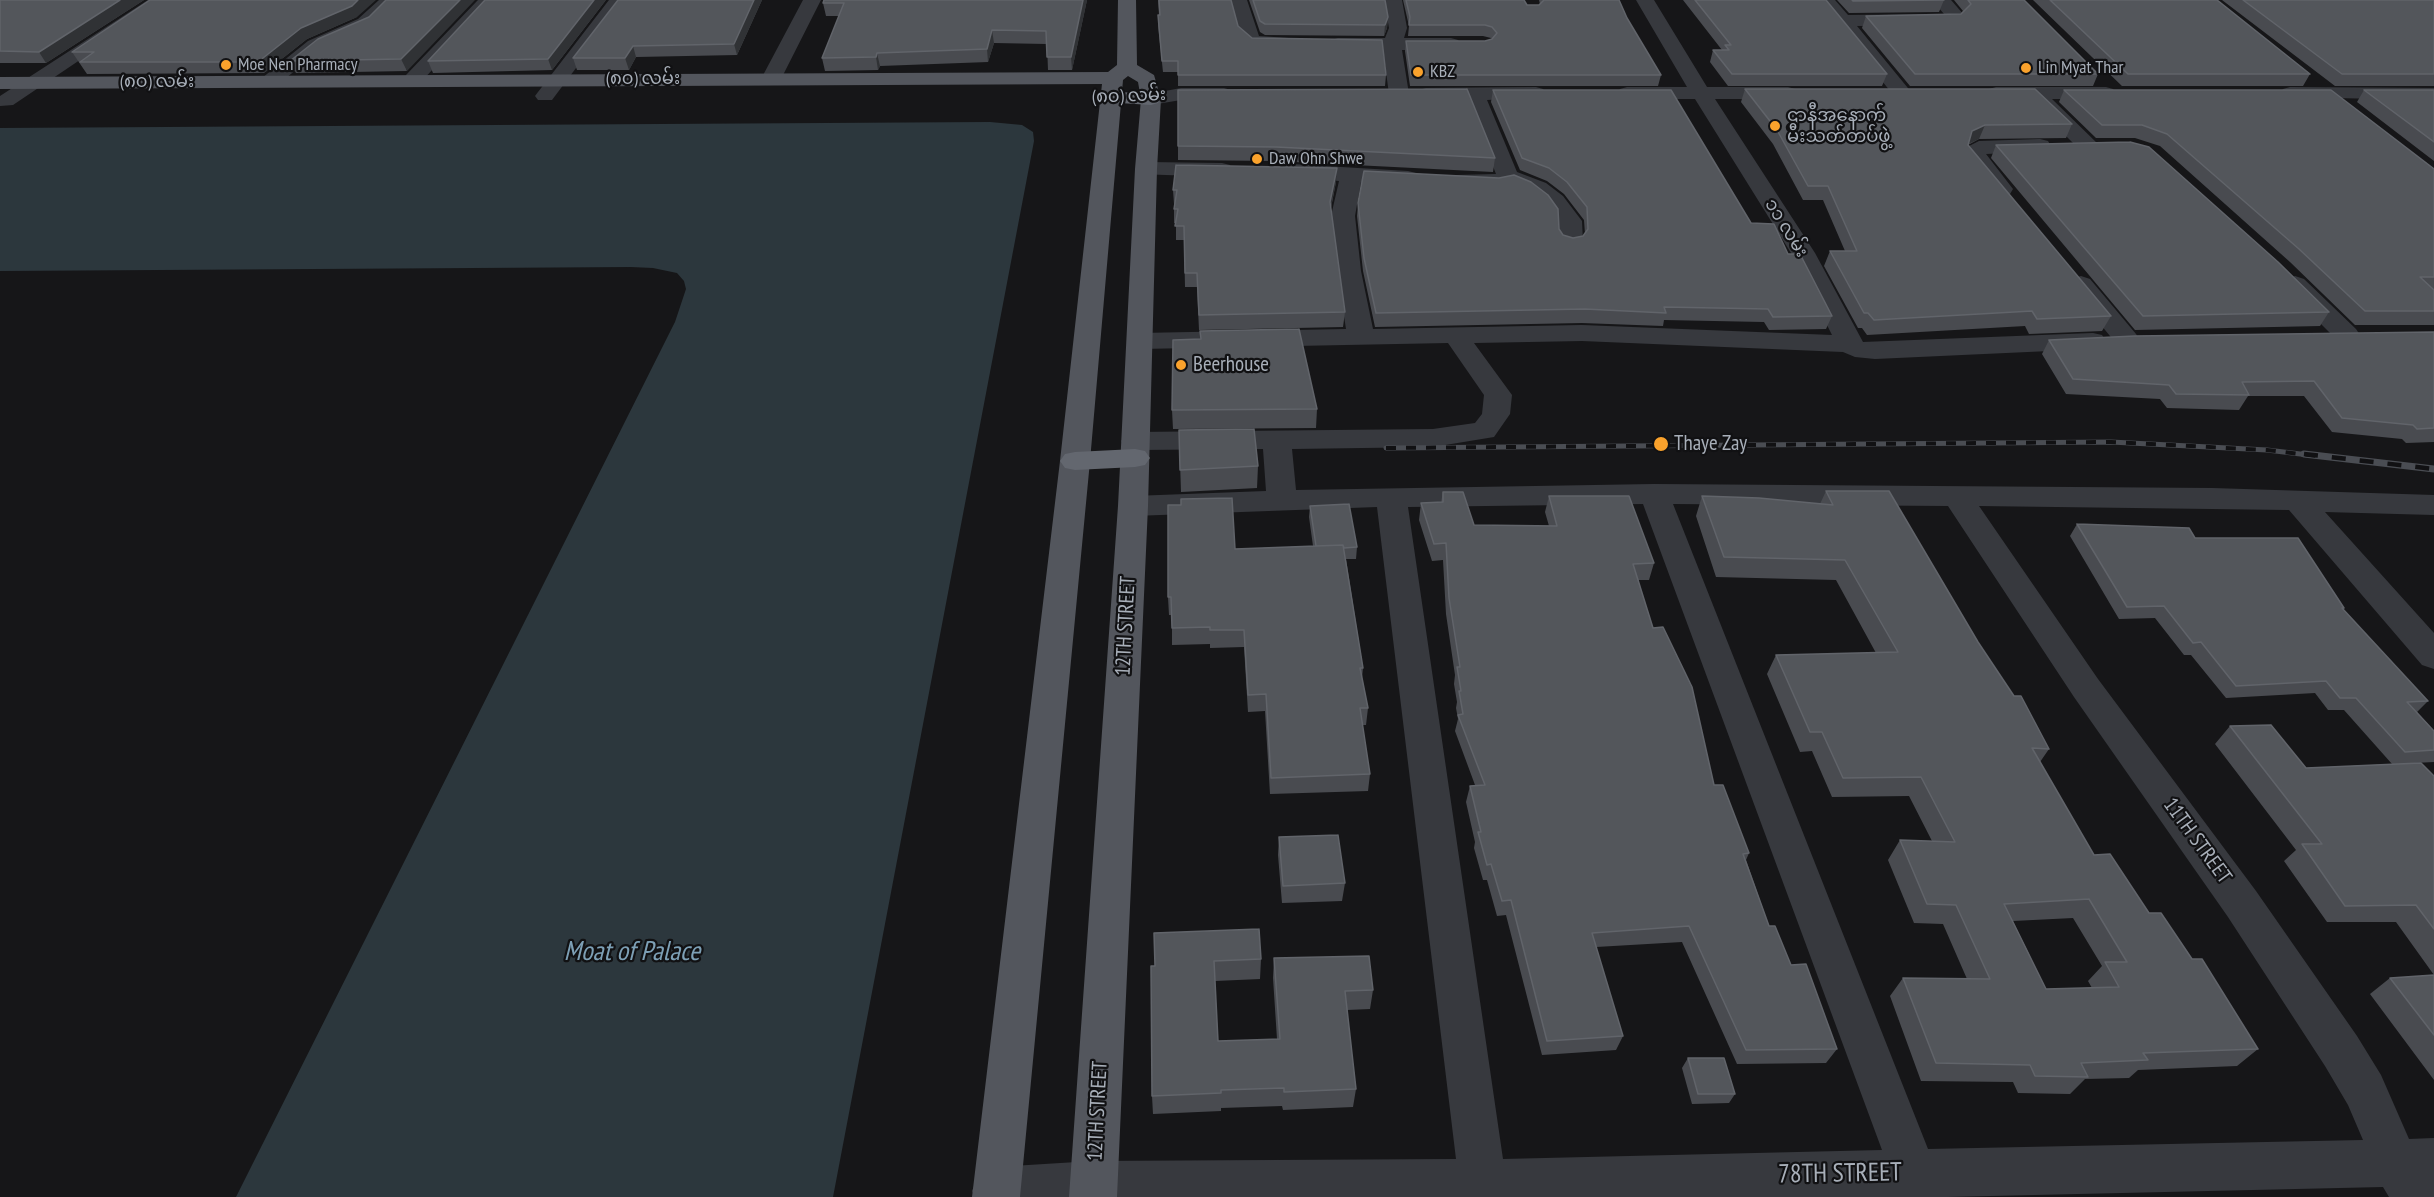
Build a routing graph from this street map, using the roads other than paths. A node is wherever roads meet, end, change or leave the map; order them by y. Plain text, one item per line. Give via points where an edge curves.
1 (159, 0) edge
2 (390, 0) edge
3 (488, 0) edge
4 (618, 0) edge
5 (812, 0) edge
6 (1127, 0) edge
7 (1238, 0) edge
8 (1393, 0) edge
9 (1646, 0) edge
10 (1825, 0) edge
11 (1941, 0) edge
12 (1844, 21) junction
13 (1394, 43) junction
14 (1472, 44) edge
15 (2301, 72) edge
16 (2098, 77) edge
17 (558, 79) junction
18 (771, 79) junction
19 (413, 80) junction
20 (269, 82) junction
21 (33, 83) junction
22 (1110, 85) junction
23 (1149, 89) junction
24 (1702, 92) junction
25 (1559, 93) edge
26 (1607, 93) edge
27 (1810, 93) edge
28 (1879, 93) edge
29 (1902, 93) junction
30 (1924, 93) edge
31 (1979, 93) edge
32 (2034, 93) junction
33 (2270, 93) edge
34 (2329, 93) junction
35 (1246, 94) edge
36 (1375, 94) edge
37 (1399, 94) junction
38 (1475, 94) junction
39 (2434, 94) edge
40 (2, 95) edge
41 (545, 96) junction
42 (1066, 98) dead end
43 (2355, 114) edge
44 (1146, 169) junction
45 (1239, 170) edge
46 (1275, 170) edge
47 (1351, 175) junction
48 (1508, 176) junction
49 (2013, 203) edge
50 (1571, 242) edge
51 (2066, 267) edge
52 (2280, 270) edge
53 (1455, 335) junction
54 (2312, 335) edge
55 (1361, 337) junction
56 (1140, 341) junction
57 (1862, 347) junction
58 (1277, 440) junction
59 (1135, 450) junction
60 (1075, 461) junction
61 (1654, 494) junction
62 (1391, 497) junction
63 (1958, 498) junction
64 (2297, 500) junction
65 (1282, 501) junction
66 (2434, 505) edge
67 (1133, 506) junction
68 (2434, 656) edge
69 (2416, 1174) edge
70 (1919, 1185) edge
71 (1483, 1190) edge
72 (1093, 1191) edge
73 (996, 1194) edge

1 - 21 street
2 - 20 street via 365,23 315,45
3 - 19 street
4 - 17 street
5 - 18 street
6 - 22 main road
7 - 13 street via 1249,36 1260,43
8 - 13 street via 1398,28
9 - 24 street
10 - 12 street
11 - 12 street via 1955,15 1949,19
12 - 29 street
13 - 14 street
13 - 37 street
15 - 34 street
16 - 32 street via 2121,93
17 - 18 main road, (၈၀) လမ်း
17 - 19 main road, (၈၀) လမ်း
17 - 41 street
18 - 22 main road, (၈၀) လမ်း
19 - 20 main road, (၈၀) လမ်း
20 - 21 main road, (၈၀) လမ်း
21 - 40 street
22 - 23 highway, (၈၀) လမ်း
22 - 23 main road
22 - 60 main road
23 - 35 street, (၈၀) လမ်း via 1181,94
23 - 44 main road, 12TH STREET
24 - 26 street
24 - 27 street
24 - 57 street, ၁၁ လမ်း
25 - 38 street
28 - 29 street
29 - 30 street
31 - 32 street
32 - 49 street via 2100,146 1979,148 1975,157
33 - 34 street
34 - 39 street
34 - 43 street
36 - 37 street
37 - 38 street
38 - 48 street
40 - 41 main road, (၈၀) လမ်း
41 - 42 main road, (၈၀) လမ်း
44 - 45 street
44 - 56 main road, 12TH STREET
46 - 47 street
47 - 48 street via 1497,182
47 - 55 street via 1343,216
48 - 50 street via 1538,188 1555,201 1570,221
51 - 57 street via 2138,340
52 - 54 street via 2358,335
53 - 55 street
53 - 57 street via 1582,333
53 - 58 street via 1498,395 1497,414 1484,430 1433,438
55 - 56 street
56 - 59 main road, 12TH STREET
58 - 59 street
58 - 65 street
59 - 60 highway
59 - 67 main road, 12TH STREET
60 - 73 main road
61 - 62 street
61 - 63 street
61 - 70 street
62 - 65 street
62 - 71 street
63 - 64 street
63 - 69 street, 11TH STREET via 2086,688 2242,904 2341,1051
64 - 66 street
64 - 68 street
65 - 67 street
67 - 72 main road, 12TH STREET
69 - 70 street, 78TH STREET
70 - 71 street, 78TH STREET
71 - 72 street, 78TH STREET
72 - 73 street, 78TH STREET

